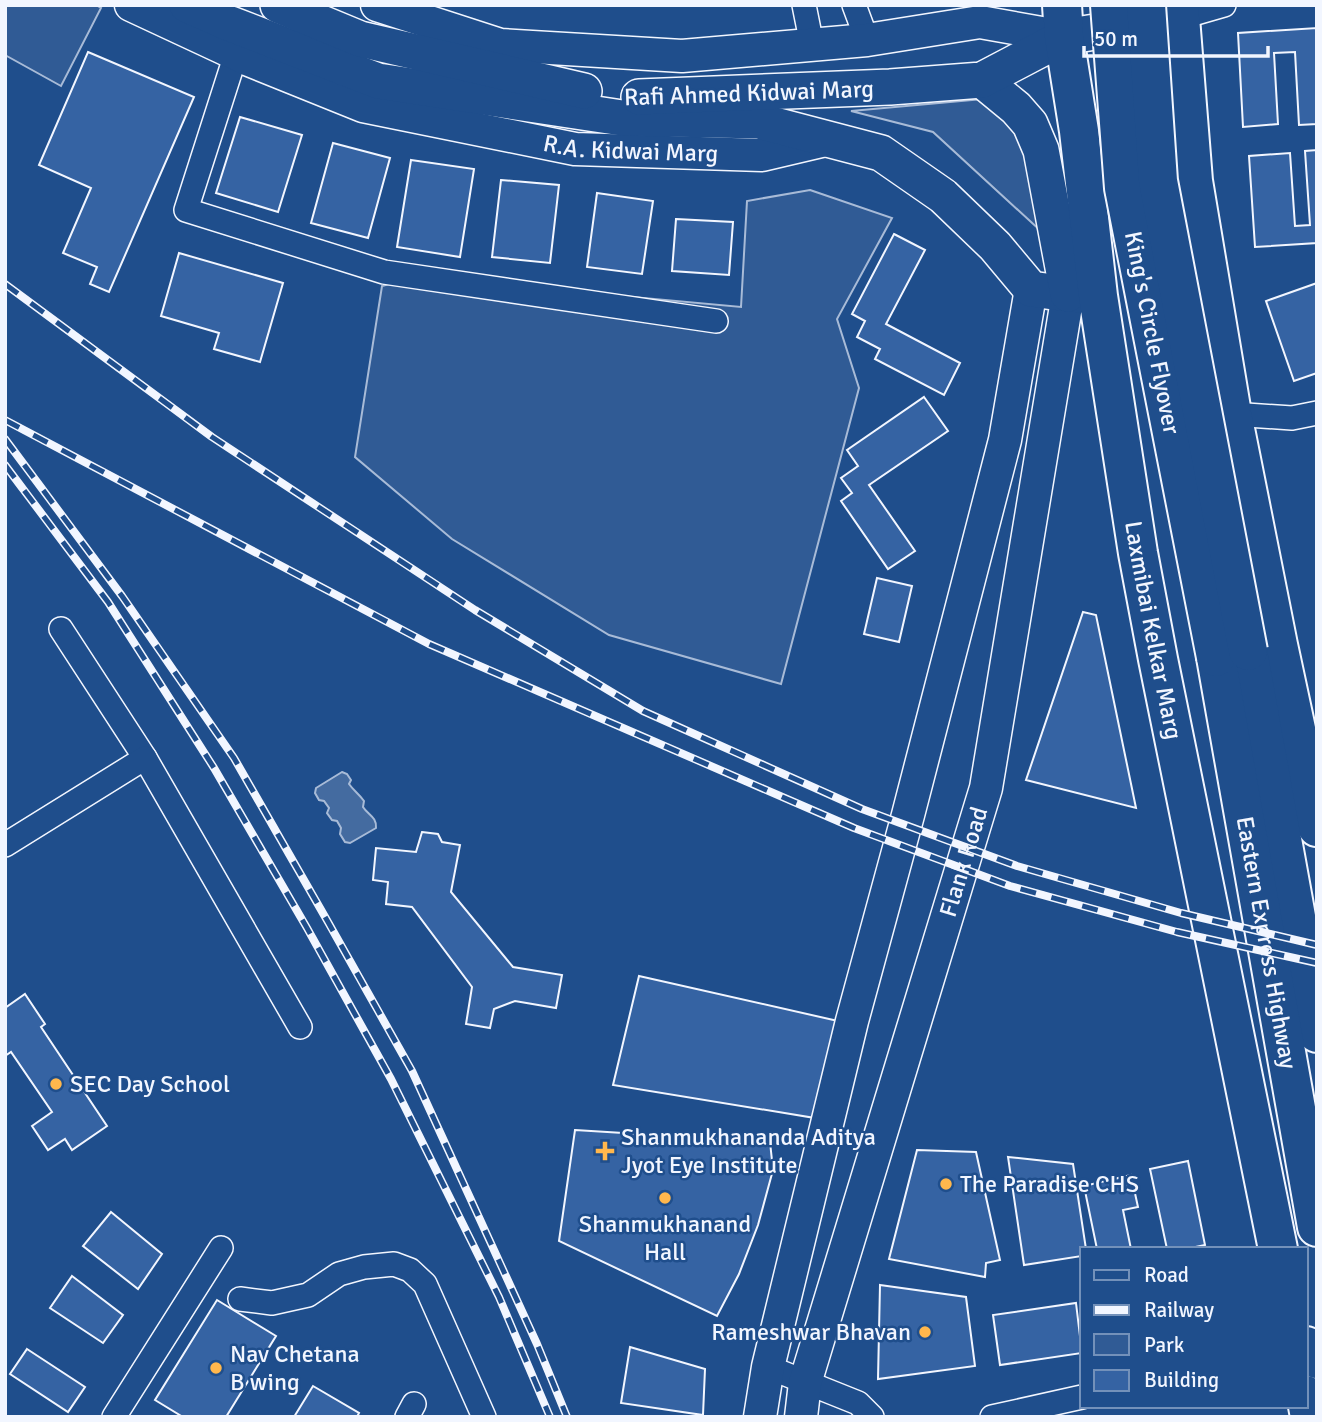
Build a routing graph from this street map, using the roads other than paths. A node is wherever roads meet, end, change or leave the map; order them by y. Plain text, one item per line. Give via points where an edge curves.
1 (131, 5) edge
2 (187, 5) edge
3 (278, 5) edge
4 (377, 5) edge
5 (804, 5) edge
6 (854, 5) edge
7 (1110, 5) edge
8 (1224, 5) edge
9 (1168, 9) edge
10 (1063, 21) edge
11 (867, 40) junction
12 (812, 46) junction
13 (236, 54) junction
14 (982, 80) junction
15 (830, 139) junction
16 (1031, 289) junction
17 (1083, 295) junction
18 (716, 321) dead end
19 (1317, 413) edge
20 (1232, 414) junction
21 (1292, 418) junction
22 (1317, 429) edge
23 (61, 629) dead end
24 (1232, 654) junction
25 (1246, 730) junction
26 (145, 758) junction
27 (1317, 829) edge
28 (5, 845) edge
29 (1199, 858) junction
30 (300, 1027) dead end
31 (1317, 1033) edge
32 (1317, 1227) edge
33 (1278, 1247) edge
34 (221, 1248) dead end
35 (240, 1299) dead end
36 (768, 1367) junction
37 (805, 1383) junction
38 (1080, 1397) edge
39 (114, 1417) edge
40 (484, 1417) edge
41 (760, 1417) edge
42 (801, 1417) edge
43 (872, 1417) edge
44 (992, 1417) edge

1 - 13 street, R.A. Kidwai Marg
2 - 15 main road via 378,81 622,118 759,121
3 - 14 main road, Rafi Ahmed Kidwai Marg via 360,39 614,98
4 - 12 street via 500,45 682,56
5 - 12 street
6 - 11 street
7 - 24 highway, King's Circle Flyover, bridge via 1124,188
8 - 9 street
9 - 10 main road, Rafi Ahmed Kidwai Marg
9 - 20 highway
9 - 24 highway, King's Circle Flyover, bridge via 1158,181
10 - 11 street via 980,22
10 - 14 main road, Rafi Ahmed Kidwai Marg
10 - 17 highway, Laxmibai Kelkar Marg via 1079,131
11 - 12 street
13 - 15 street, R.A. Kidwai Marg via 363,106 575,149 762,155
13 - 18 street via 186,210 384,272
14 - 17 main road via 1030,124
15 - 16 main road, R.A. Kidwai Marg via 881,153 943,196
16 - 17 main road
16 - 36 street via 1005,440 852,1021
17 - 29 highway, Laxmibai Kelkar Marg
17 - 37 street, Flank Road via 986,788
19 - 21 street
20 - 21 street
20 - 27 highway
21 - 22 street
23 - 26 street
24 - 25 highway, Eastern Express Highway
25 - 27 highway
25 - 29 highway
25 - 31 highway, Eastern Express Highway
25 - 32 highway, Eastern Express Highway
26 - 28 street
26 - 30 street
29 - 33 highway, Laxmibai Kelkar Marg
34 - 39 street
35 - 40 street via 272,1303 308,1295 339,1274 364,1267 394,1264 410,1270 425,1284
36 - 37 street
36 - 41 street
37 - 42 street, Flank Road
37 - 43 street via 858,1403
38 - 44 street

